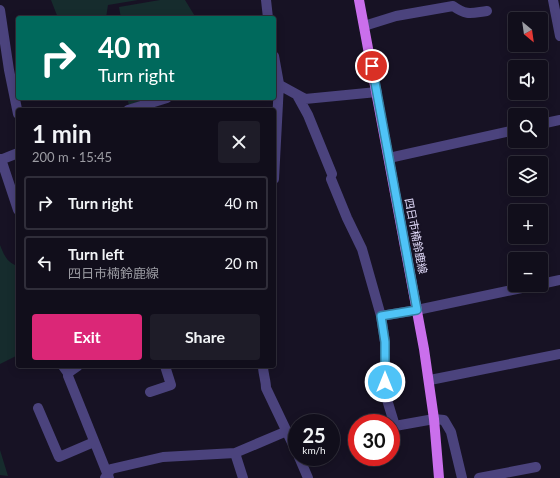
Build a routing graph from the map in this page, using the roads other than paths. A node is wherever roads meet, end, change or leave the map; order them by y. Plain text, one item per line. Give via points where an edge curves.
1 (266, 0) edge
2 (359, 0) edge
3 (553, 0) edge
4 (0, 10) edge
5 (487, 11) dead end
6 (268, 16) edge
7 (364, 26) junction
8 (560, 36) edge
9 (5, 72) edge
10 (276, 83) edge
11 (377, 92) junction
12 (297, 95) junction
13 (158, 106) edge
14 (16, 108) edge
15 (143, 108) edge
16 (560, 120) edge
17 (548, 123) edge
18 (508, 132) edge
19 (16, 154) edge
20 (389, 158) junction
21 (0, 159) edge
22 (16, 204) edge
23 (560, 280) edge
24 (548, 283) edge
25 (508, 291) edge
26 (417, 310) junction
27 (381, 316) junction
28 (560, 354) edge
29 (166, 368) edge
30 (263, 368) edge
31 (66, 369) edge
32 (430, 380) junction
33 (150, 392) dead end
34 (38, 408) dead end
35 (434, 419) junction
36 (287, 431) joint
37 (94, 442) junction
38 (235, 453) junction
39 (303, 466) edge
40 (536, 467) dead end
41 (107, 477) edge
42 (243, 478) edge
43 (308, 478) edge
44 (439, 478) edge
45 (462, 478) edge
46 (479, 478) edge

1 - 6 street
2 - 7 main road, 四日市楠鈴鹿線
3 - 8 street
4 - 9 street
5 - 7 street via 469,14 453,6 396,16
7 - 11 main road, 四日市楠鈴鹿線
9 - 14 street
10 - 12 street
11 - 12 street via 305,99
11 - 20 main road, 四日市楠鈴鹿線
12 - 27 street via 308,115 347,218 362,249
13 - 15 street
16 - 17 street
18 - 20 street
19 - 21 street
20 - 26 main road, 四日市楠鈴鹿線
21 - 22 street
23 - 24 street
25 - 26 street
26 - 27 street
26 - 32 main road, 四日市楠鈴鹿線
27 - 35 street via 385,342 385,393 395,426
28 - 32 street
29 - 33 street via 170,385
30 - 36 street via 266,388
31 - 37 street
32 - 35 main road, 四日市楠鈴鹿線
34 - 37 street via 59,457
35 - 44 main road, 四日市楠鈴鹿線
35 - 45 street via 444,420 451,432
36 - 38 street
37 - 41 street
38 - 41 street via 163,456 110,469
38 - 42 street
39 - 43 street
40 - 46 street

